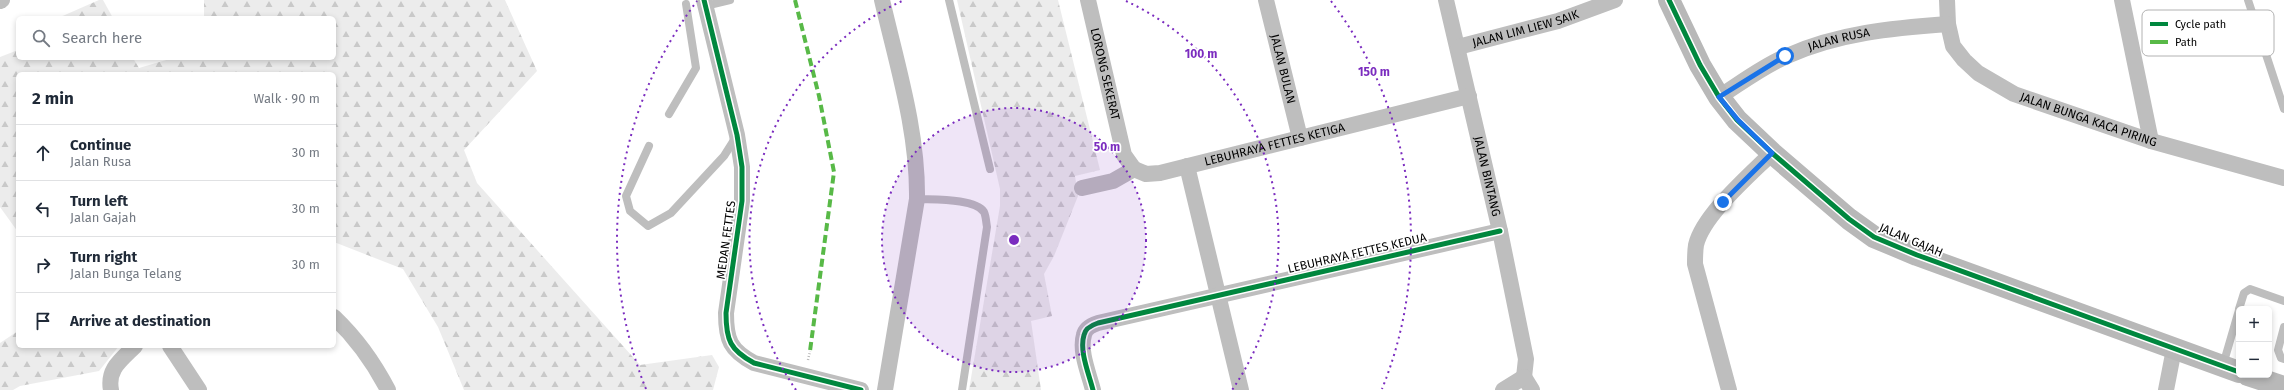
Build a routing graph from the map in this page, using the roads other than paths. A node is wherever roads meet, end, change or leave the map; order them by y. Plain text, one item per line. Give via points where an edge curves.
1 (729, 0) edge
2 (882, 0) edge
3 (949, 0) edge
4 (1088, 0) edge
5 (1266, 0) edge
6 (1446, 0) edge
7 (1614, 0) edge
8 (1669, 0) edge
9 (1947, 0) edge
10 (2122, 0) edge
11 (2248, 0) edge
12 (705, 3) edge
13 (686, 4) dead end
14 (2251, 10) edge
15 (1948, 24) junction
16 (1458, 47) junction
17 (2267, 56) edge
18 (1469, 96) junction
19 (1719, 97) junction
20 (2284, 108) edge
21 (669, 114) dead end
22 (737, 135) junction
23 (1300, 138) junction
24 (2151, 140) junction
25 (650, 146) dead end
26 (1772, 153) junction
27 (1187, 166) junction
28 (990, 169) dead end
29 (1134, 170) junction
30 (2284, 178) edge
31 (1082, 188) dead end
32 (917, 199) junction
33 (1500, 231) junction
34 (1218, 296) junction
35 (2284, 301) edge
36 (2240, 306) edge
37 (336, 319) edge
38 (2284, 327) edge
39 (2236, 332) edge
40 (132, 348) edge
41 (171, 348) edge
42 (2174, 349) junction
43 (2284, 359) edge
44 (2231, 369) edge
45 (2257, 378) edge
46 (1528, 384) edge
47 (2284, 387) edge
48 (110, 390) edge
49 (199, 390) edge
50 (388, 390) edge
51 (861, 390) edge
52 (885, 390) edge
53 (962, 390) edge
54 (1093, 390) edge
55 (1241, 390) edge
56 (1503, 390) edge
57 (1729, 390) edge
58 (2166, 390) edge

1 - 12 lane
2 - 32 street via 914,143
3 - 28 lane
4 - 29 street, LORONG SEKERAT via 1124,155
5 - 23 street, JALAN BULAN
6 - 16 street, JALAN BINTANG
7 - 16 street, JALAN LIM LIEW SAIK via 1558,21
8 - 19 street, JALAN GAJAH via 1700,65
9 - 15 street, JALAN BUNGA KACA PIRING
10 - 24 street
11 - 14 lane
12 - 22 street, MEDAN FETTES
13 - 21 lane via 696,68
15 - 19 street, JALAN RUSA via 1890,28 1816,44 1785,56
15 - 24 street, JALAN BUNGA KACA PIRING via 1953,46 1964,60 1978,73 2008,91
16 - 18 street, JALAN BINTANG
17 - 20 lane
18 - 23 street, LEBUHRAYA FETTES KETIGA
18 - 33 street, JALAN BINTANG
19 - 26 street, JALAN GAJAH via 1738,120
22 - 25 lane via 724,156 672,213 648,226 630,211 626,196
22 - 51 street, MEDAN FETTES via 743,187 726,313 726,330 730,343 739,355 754,363
23 - 27 street, LEBUHRAYA FETTES KETIGA
24 - 30 street, JALAN BUNGA KACA PIRING
26 - 42 street, JALAN GAJAH via 1874,237 1917,256
26 - 57 street via 1723,202 1705,225 1696,245 1695,264
27 - 29 street, LEBUHRAYA FETTES KETIGA via 1160,173 1146,174
27 - 34 street
29 - 31 street via 1113,182
32 - 52 street
32 - 53 lane via 966,202 979,207 986,219 987,227
33 - 34 street, LEBUHRAYA FETTES KEDUA
33 - 46 street, JALAN BINTANG via 1526,359
34 - 54 street, LEBUHRAYA FETTES KEDUA via 1091,326 1084,333 1083,345
34 - 55 street
35 - 36 lane via 2250,289 2244,294
37 - 50 street via 377,369
38 - 43 lane via 2278,350
39 - 44 lane
40 - 48 street via 114,367 109,380
41 - 49 street
42 - 44 street, JALAN GAJAH
42 - 58 street
45 - 47 street
46 - 56 street

